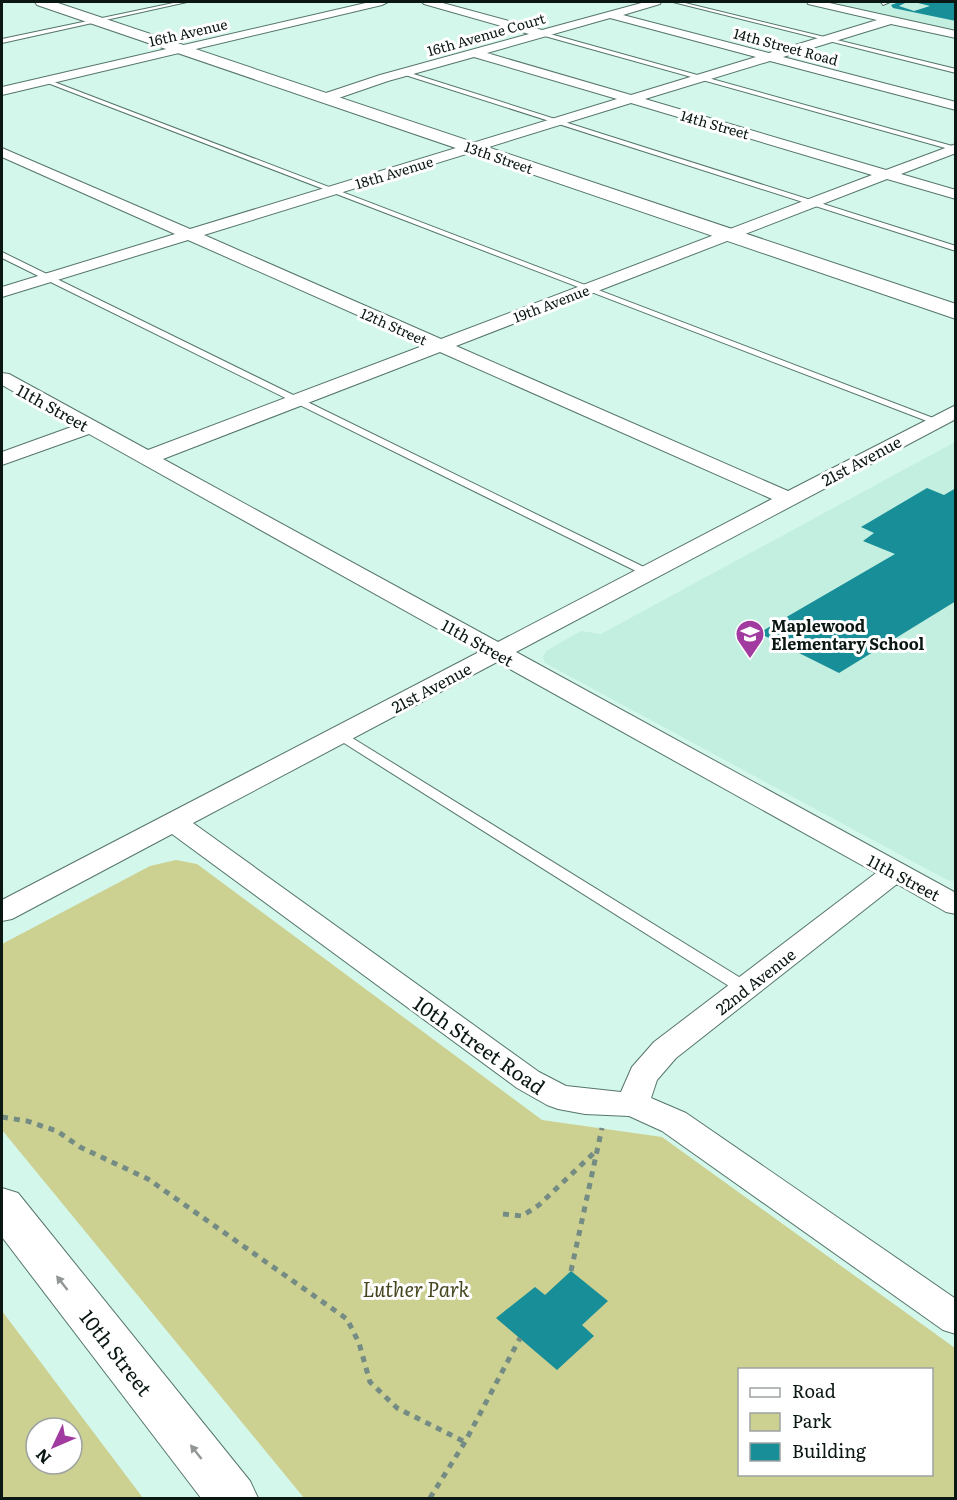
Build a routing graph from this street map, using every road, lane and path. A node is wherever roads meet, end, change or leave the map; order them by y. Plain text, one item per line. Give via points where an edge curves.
1 (42, 2) edge
2 (183, 2) edge
3 (382, 2) edge
4 (428, 2) edge
5 (656, 2) edge
6 (676, 2) edge
7 (812, 2) edge
8 (610, 15) junction
9 (98, 20) junction
10 (890, 20) junction
11 (543, 34) junction
12 (956, 35) edge
13 (827, 39) junction
14 (2, 41) edge
15 (181, 49) junction
16 (474, 52) junction
17 (769, 57) junction
18 (956, 71) edge
19 (404, 73) junction
20 (699, 78) junction
21 (46, 81) junction
22 (2, 91) edge
23 (325, 98) junction
24 (632, 99) junction
25 (956, 106) edge
26 (556, 122) junction
27 (472, 148) junction
28 (955, 148) edge
29 (2, 152) edge
30 (887, 174) junction
31 (331, 191) junction
32 (956, 195) edge
33 (813, 203) junction
34 (188, 235) junction
35 (729, 235) junction
36 (956, 249) edge
37 (2, 255) edge
38 (47, 278) junction
39 (586, 289) junction
40 (2, 292) edge
41 (956, 312) edge
42 (439, 346) junction
43 (2, 378) edge
44 (295, 401) junction
45 (946, 416) edge
46 (89, 427) junction
47 (146, 458) junction
48 (2, 459) edge
49 (788, 498) junction
50 (648, 573) junction
51 (497, 653) junction
52 (341, 735) junction
53 (175, 823) junction
54 (894, 873) junction
55 (956, 905) edge
56 (2, 912) edge
57 (746, 989) junction
58 (633, 1104) junction
59 (2, 1117) edge
60 (603, 1127) dead end
61 (598, 1150) junction
62 (2, 1205) edge
63 (503, 1214) dead end
64 (571, 1270) dead end
65 (956, 1318) edge
66 (520, 1338) dead end
67 (465, 1442) junction
68 (232, 1498) edge
69 (430, 1498) edge

1 - 9 street, 13th Street
2 - 9 lane
3 - 15 street, 16th Avenue
4 - 11 street
5 - 8 street, 16th Avenue Court
6 - 13 lane
7 - 10 street
8 - 11 street, 16th Avenue Court
8 - 17 street, 14th Street Road
9 - 14 lane
9 - 15 street, 13th Street
10 - 12 street
10 - 13 street, 18th Avenue
11 - 16 street, 16th Avenue Court
11 - 20 lane
13 - 17 street, 18th Avenue
13 - 18 lane
15 - 21 street, 16th Avenue
15 - 23 street, 13th Street
16 - 19 street, 16th Avenue Court
16 - 24 street, 14th Street
17 - 20 street, 18th Avenue
17 - 25 street, 14th Street Road
19 - 23 street, 16th Avenue Court
19 - 26 lane
20 - 24 street, 18th Avenue
20 - 28 lane
21 - 22 street, 16th Avenue
21 - 31 lane
23 - 27 street, 13th Street
24 - 26 street, 18th Avenue
24 - 30 street, 14th Street
26 - 27 street, 18th Avenue
26 - 33 lane
27 - 31 street, 18th Avenue
27 - 35 street, 13th Street
28 - 30 street, 19th Avenue
29 - 34 street, 12th Street
30 - 32 street, 14th Street
30 - 33 street, 19th Avenue
31 - 34 street, 18th Avenue
31 - 39 lane
33 - 35 street, 19th Avenue
33 - 36 lane
34 - 38 street, 18th Avenue
34 - 42 street, 12th Street
35 - 39 street, 19th Avenue
35 - 41 street, 13th Street
37 - 38 lane
38 - 40 street, 18th Avenue
38 - 44 lane
39 - 42 street, 19th Avenue
39 - 45 lane
42 - 44 street, 19th Avenue
42 - 49 street, 12th Street
43 - 46 street, 11th Street
44 - 47 street, 19th Avenue
44 - 50 lane
45 - 49 street, 21st Avenue
46 - 47 street, 11th Street
46 - 48 street
47 - 51 street, 11th Street
49 - 50 street, 21st Avenue
50 - 51 street, 21st Avenue
51 - 52 street, 21st Avenue
51 - 54 street, 11th Street
52 - 53 street, 21st Avenue
52 - 57 lane
53 - 56 street, 21st Avenue
53 - 58 street, 10th Street Road via 528,1080 558,1097
54 - 55 street, 11th Street
54 - 57 street, 22nd Avenue
57 - 58 street, 22nd Avenue via 666,1050 643,1075
58 - 65 street, 10th Street Road via 674,1122
59 - 67 path via 57,1131 80,1147 148,1179 347,1318 370,1382 397,1408
60 - 61 path
61 - 63 path via 539,1205 522,1216
61 - 64 path
68 -> 62 street, 10th Street
66 - 67 path
67 - 69 path

